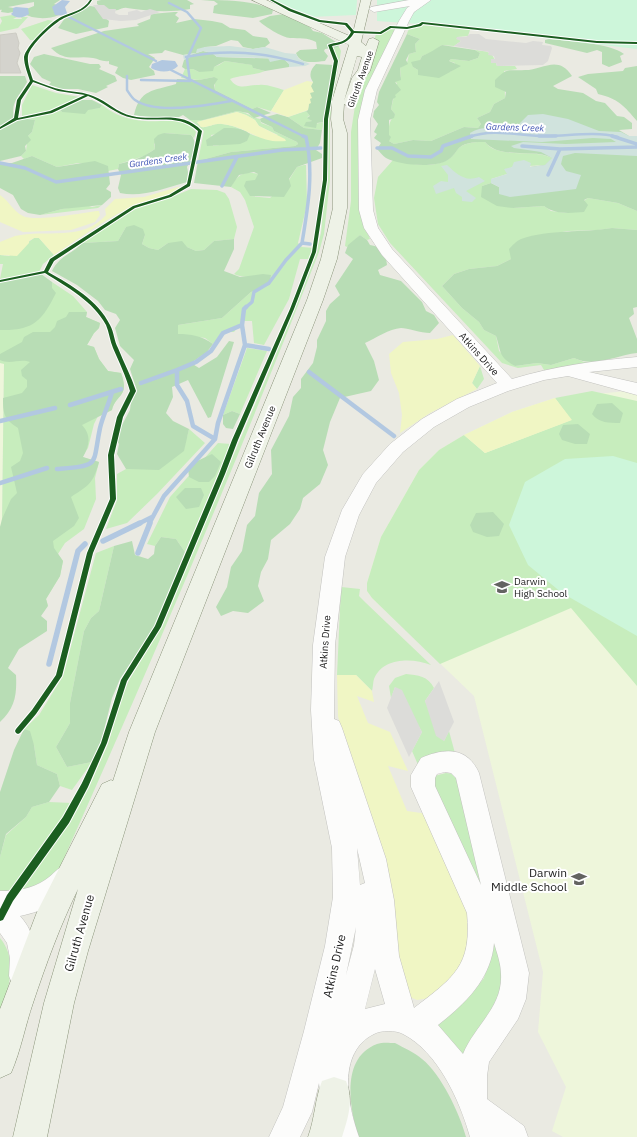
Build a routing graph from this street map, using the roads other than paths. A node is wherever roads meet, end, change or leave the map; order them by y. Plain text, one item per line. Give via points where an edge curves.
1 (257, 0) edge
2 (425, 1) edge
3 (373, 2) edge
4 (406, 12) junction
5 (361, 25) junction
6 (318, 27) junction
7 (353, 48) junction
8 (358, 78) junction
9 (340, 132) junction
10 (637, 362) edge
11 (564, 371) junction
12 (507, 384) junction
13 (637, 389) edge
14 (323, 689) junction
15 (323, 719) junction
16 (142, 732) junction
17 (72, 871) junction
18 (0, 904) edge
19 (0, 916) edge
20 (17, 1004) junction
21 (410, 1023) junction
22 (48, 1051) junction
23 (340, 1051) junction
24 (0, 1062) edge
25 (334, 1093) junction
26 (474, 1104) junction
27 (30, 1137) edge
28 (39, 1137) edge
29 (284, 1137) edge
30 (325, 1137) edge
31 (344, 1137) edge
32 (485, 1137) edge
33 (512, 1137) edge

1 - 6 street
2 - 4 street
3 - 4 street via 391,4
3 - 5 street, Gilruth Avenue
3 - 8 street, Gilruth Avenue via 371,51 364,71
4 - 12 street, Atkins Drive via 371,90 364,120 367,216 374,234 387,252
5 - 6 street via 338,30
5 - 7 street, Gilruth Avenue
6 - 7 street via 344,45
7 - 8 street via 362,51 356,73
7 - 9 street, Gilruth Avenue via 338,100 337,119
8 - 9 street, Gilruth Avenue via 346,124
9 - 16 street, Gilruth Avenue via 340,208 322,282
10 - 11 street via 586,366
11 - 12 street
11 - 13 street
12 - 14 street, Atkins Drive via 470,398 436,416 399,443 368,479 335,555 324,639
14 - 15 street, Atkins Drive
14 - 21 street, Atkins Drive via 328,718 373,859 381,900 385,956 394,989
15 - 23 street, Atkins Drive via 332,760 364,868 368,906 369,929 364,959
15 - 29 street, Atkins Drive via 325,756 344,850 346,900 337,954 297,1112
16 - 17 street, Gilruth Avenue
16 - 22 street, Gilruth Avenue via 73,951
17 - 18 street via 40,897 20,904
17 - 20 street, Gilruth Avenue via 47,922
19 - 20 street via 13,926 24,953
20 - 24 street, Gilruth Avenue
21 - 23 street via 380,1017 369,1021 351,1033
21 - 26 street via 445,1054
21 - 26 street via 455,993 474,972 482,947 480,912 423,786 423,775 429,766 449,761 463,767 467,773 515,973 510,1007 477,1055 471,1077
22 - 27 street, Gilruth Avenue
22 - 28 street
23 - 25 street, Atkins Drive
25 - 30 street via 331,1119
25 - 31 street, Atkins Drive via 336,1112
26 - 32 street
26 - 33 street

